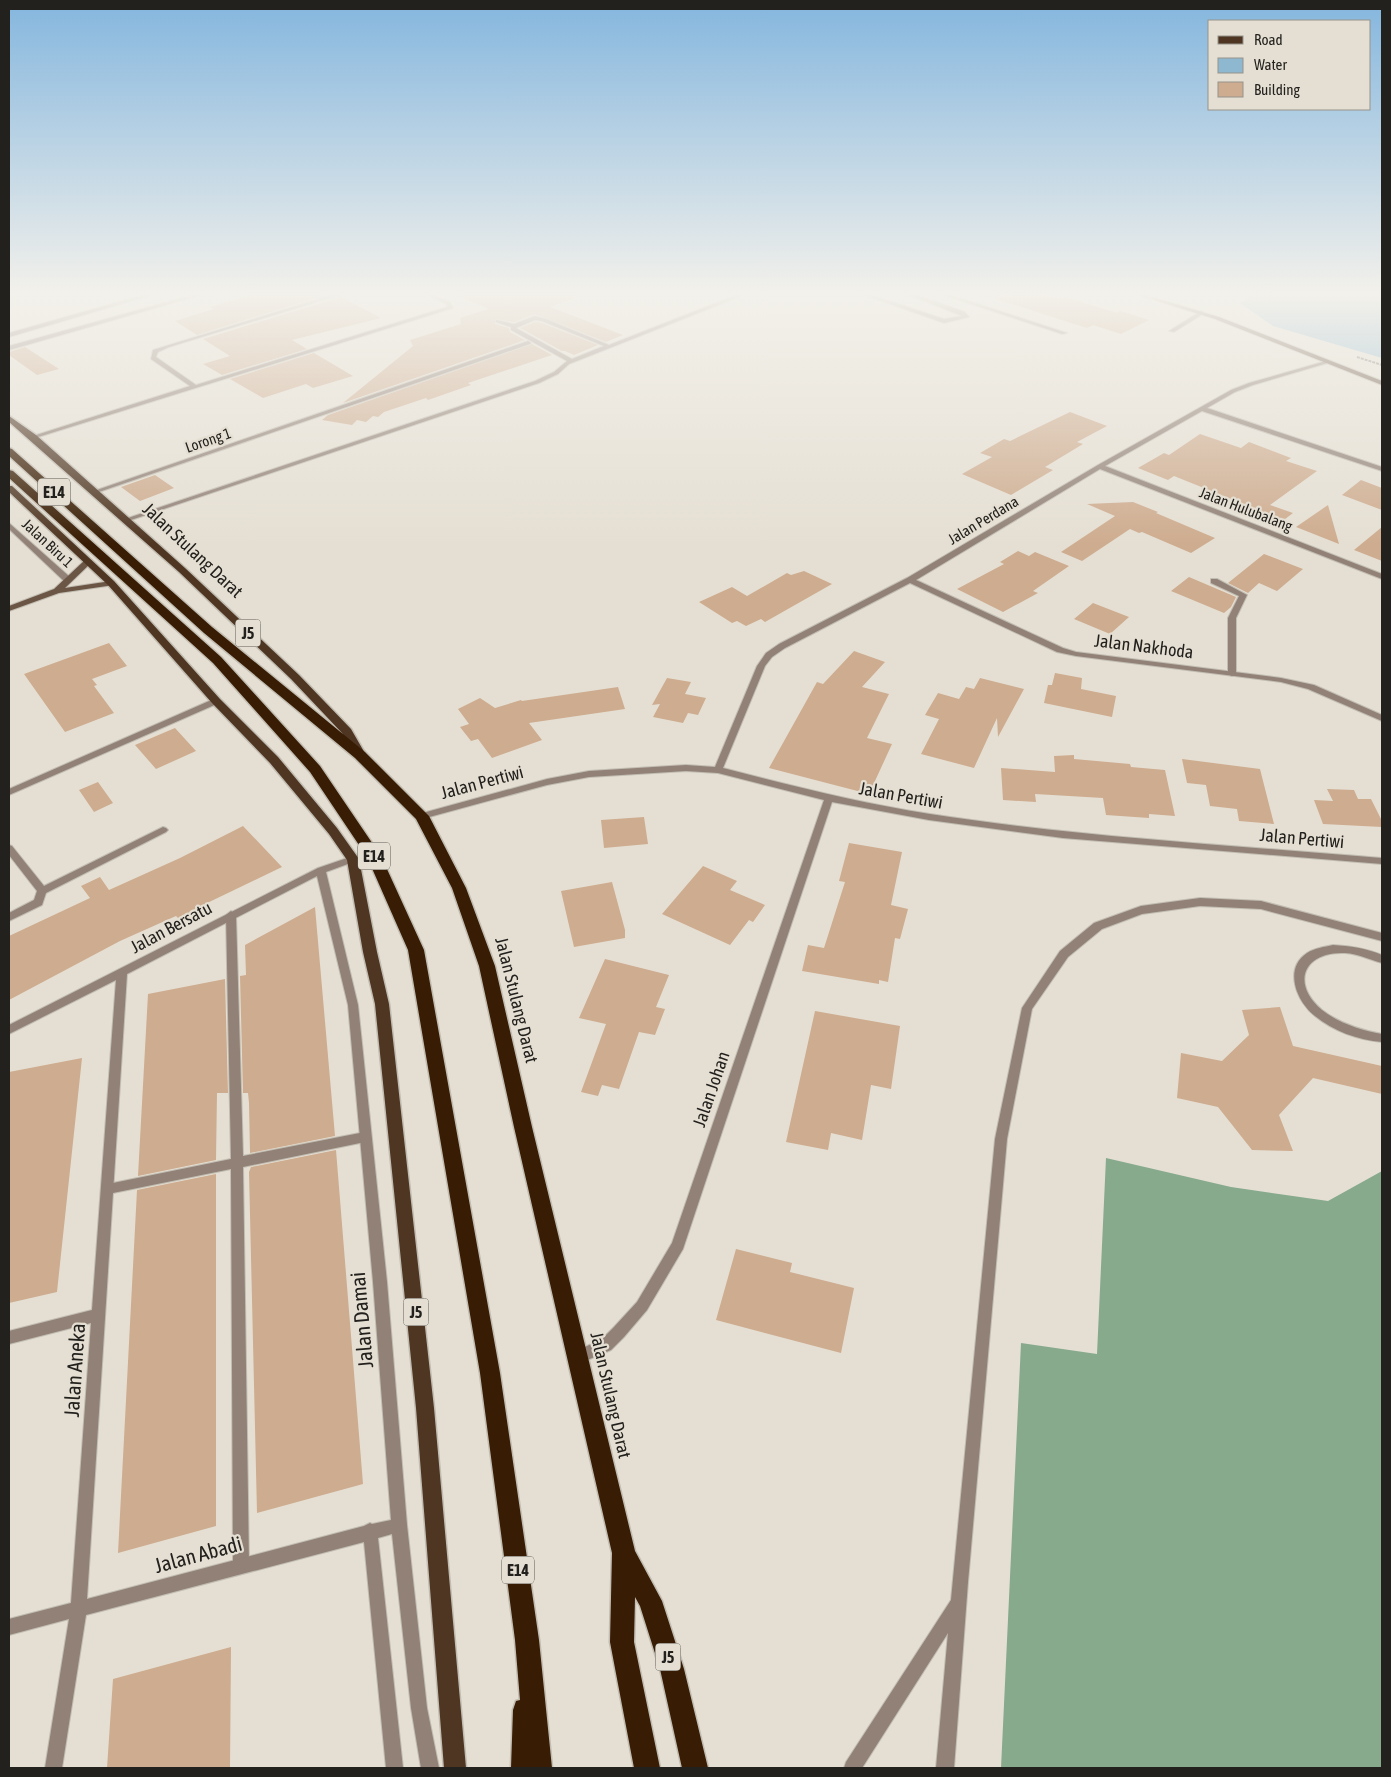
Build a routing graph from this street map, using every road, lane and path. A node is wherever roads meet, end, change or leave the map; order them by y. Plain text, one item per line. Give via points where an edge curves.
1 (182, 378) edge
2 (224, 378) edge
3 (426, 378) edge
4 (546, 378) edge
5 (1272, 378) edge
6 (1369, 378) edge
7 (1382, 383) edge
8 (195, 387) junction
9 (1202, 409) junction
10 (9, 418) edge
11 (33, 437) junction
12 (9, 451) edge
13 (1100, 466) junction
14 (1382, 469) edge
15 (9, 473) edge
16 (9, 488) edge
17 (94, 492) junction
18 (131, 518) junction
19 (9, 525) edge
20 (88, 562) junction
21 (1382, 577) edge
22 (68, 580) junction
23 (910, 580) junction
24 (1214, 581) dead end
25 (111, 583) junction
26 (57, 591) junction
27 (9, 609) edge
28 (1232, 674) junction
29 (216, 701) junction
30 (1382, 718) edge
31 (360, 755) junction
32 (718, 770) junction
33 (9, 792) edge
34 (829, 798) junction
35 (422, 816) junction
36 (163, 830) dead end
37 (9, 848) edge
38 (353, 860) junction
39 (1382, 861) edge
40 (321, 870) junction
41 (42, 891) junction
42 (231, 915) junction
43 (9, 917) edge
44 (1382, 937) edge
45 (1382, 959) edge
46 (122, 972) junction
47 (9, 1030) edge
48 (1382, 1038) edge
49 (365, 1137) junction
50 (236, 1163) junction
51 (108, 1190) junction
52 (99, 1315) junction
53 (9, 1337) edge
54 (578, 1357) junction
55 (400, 1525) junction
56 (370, 1531) junction
57 (624, 1553) junction
58 (241, 1565) junction
59 (958, 1601) junction
60 (79, 1607) junction
61 (9, 1627) edge
62 (527, 1640) junction
63 (53, 1768) edge
64 (395, 1768) edge
65 (430, 1768) edge
66 (455, 1768) edge
67 (524, 1768) edge
68 (539, 1768) edge
69 (647, 1768) edge
70 (695, 1768) edge
71 (852, 1768) edge
72 (945, 1768) edge

1 - 8 street
2 - 8 street
3 - 17 street, Lorong 1
4 - 18 street
5 - 9 street, Jalan Perdana via 1233,391
6 - 7 street
8 - 11 street
9 - 13 street, Jalan Perdana
9 - 14 street
10 - 11 main road, Jalan Stulang Darat / J5
11 - 17 main road, Jalan Stulang Darat / J5
12 - 31 highway, E14 via 208,630
13 - 21 street, Jalan Hulubalang
13 - 23 street, Jalan Perdana
15 - 62 highway, E14 via 217,660 315,769 374,856 416,950 490,1373
16 - 20 main road, J5
17 - 18 main road, Jalan Stulang Darat / J5
18 - 31 main road, Jalan Stulang Darat / J5 via 295,677 347,731
19 - 22 street, Jalan Biru 1
20 - 22 street
20 - 25 main road, J5
22 - 26 street
23 - 28 street, Jalan Nakhoda via 1060,650
23 - 32 street, Jalan Perdana via 769,655 760,666
24 - 28 street via 1243,595 1232,618
25 - 26 street
25 - 29 main road, J5
26 - 27 street
28 - 30 street, Jalan Nakhoda via 1311,687
29 - 33 street
29 - 38 main road, J5 via 274,760
31 - 35 highway, Jalan Stulang Darat / E14
32 - 34 street, Jalan Pertiwi
32 - 35 street, Jalan Pertiwi via 686,768 589,774
34 - 39 street, Jalan Pertiwi via 929,817 1063,835
34 - 54 street, Jalan Johan via 678,1245 642,1306 619,1332 606,1345
35 - 54 highway, Jalan Stulang Darat / E14 via 459,888 487,966
36 - 41 street
37 - 41 street
38 - 40 street, Jalan Bersatu
38 - 66 main road, J5 via 382,1004 397,1137 425,1408
40 - 42 street, Jalan Bersatu
40 - 49 street, Jalan Damai via 353,1006
41 - 43 street via 38,902
42 - 46 street, Jalan Bersatu
42 - 50 street
44 - 59 street via 1261,905 1200,902 1141,910 1098,926 1064,954 1027,1008 1001,1139
45 - 48 street via 1359,950 1324,950 1311,956 1302,966 1299,978 1312,1006 1326,1019 1346,1031
46 - 47 street, Jalan Bersatu
46 - 51 street, Jalan Aneka
49 - 50 street
49 - 55 street, Jalan Damai
50 - 51 street
50 - 58 street
51 - 52 street, Jalan Aneka
52 - 53 street
52 - 60 street, Jalan Aneka
54 - 57 highway, Jalan Stulang Darat / E14
55 - 56 street, Jalan Abadi
55 - 65 street, Jalan Damai via 419,1708
56 - 58 street, Jalan Abadi
56 - 64 street
57 - 69 highway, Jalan Stulang Darat / E14 via 622,1642
57 - 70 highway, J5 via 650,1601 672,1668
58 - 60 street, Jalan Abadi
59 - 71 street
59 - 72 street
60 - 61 street, Jalan Abadi
60 - 63 street, Jalan Aneka
62 - 67 highway
62 - 68 highway, E14

